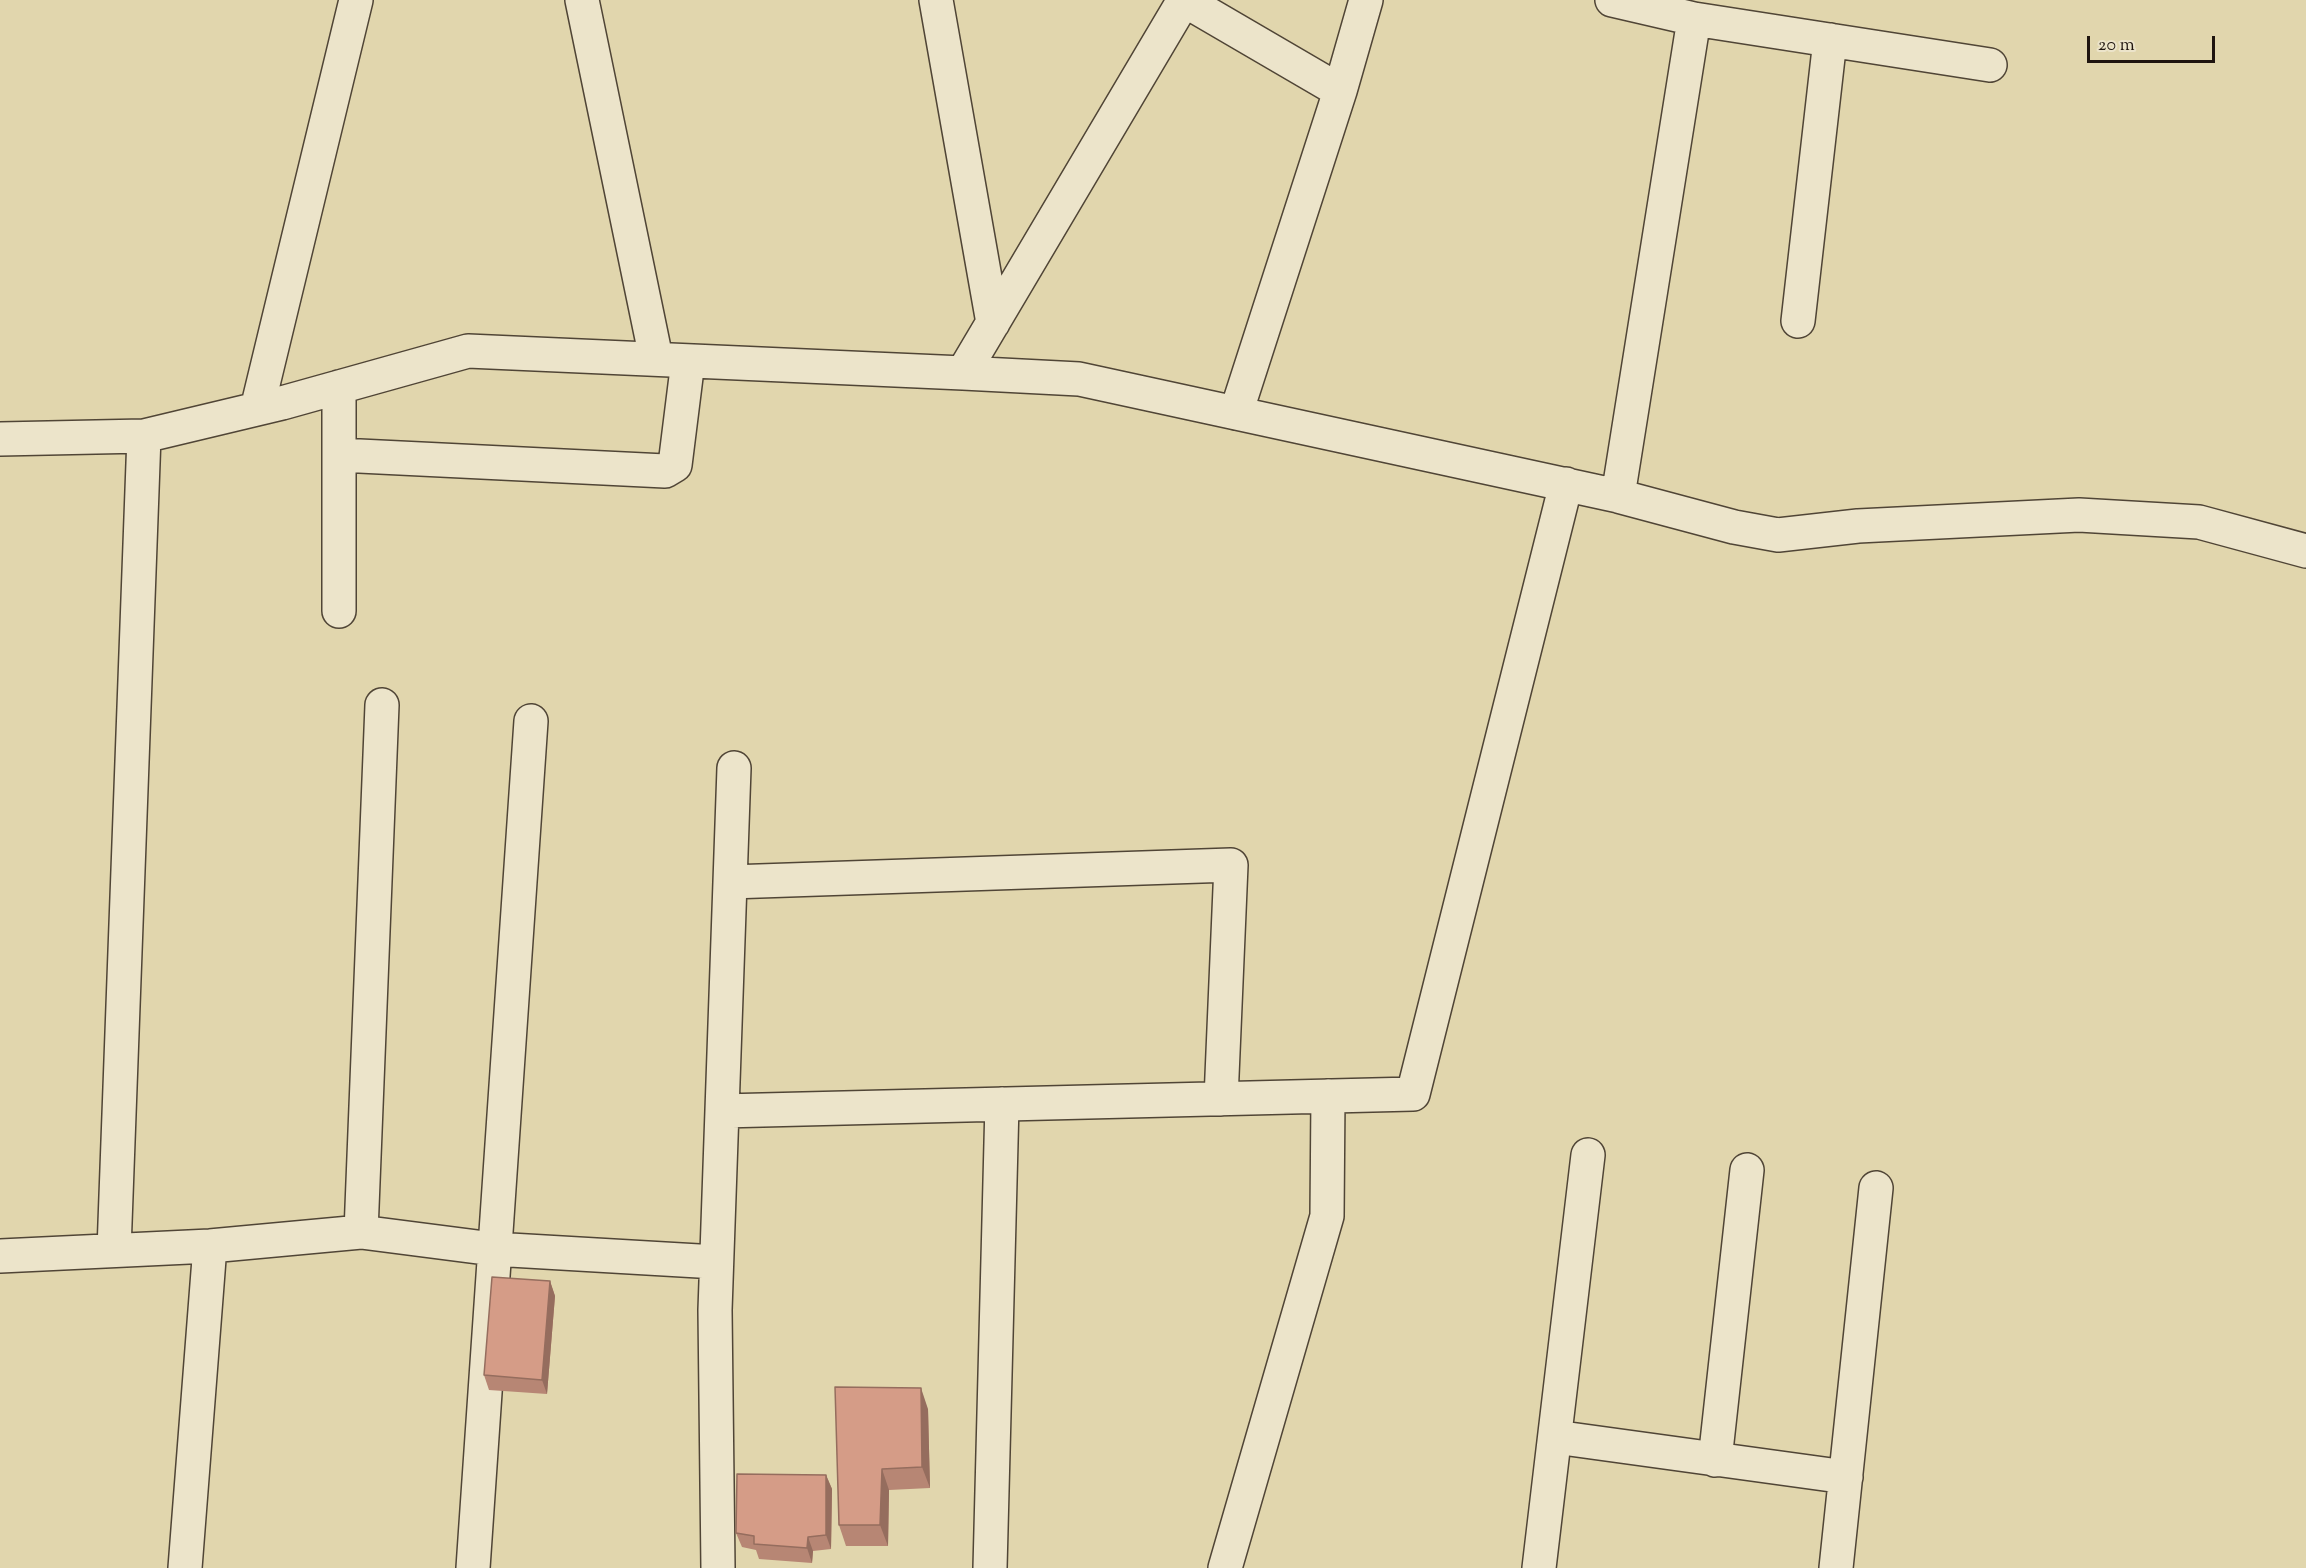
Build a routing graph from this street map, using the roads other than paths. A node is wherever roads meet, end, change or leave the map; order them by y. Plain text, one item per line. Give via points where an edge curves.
1 (356, 0) edge
2 (582, 0) edge
3 (936, 0) edge
4 (1184, 0) edge
5 (1366, 0) edge
6 (1612, 0) edge
7 (1694, 19) junction
8 (1830, 40) junction
9 (1990, 65) dead end
10 (1340, 91) junction
11 (1798, 321) dead end
12 (993, 323) junction
13 (656, 358) junction
14 (688, 361) junction
15 (963, 373) junction
16 (339, 387) junction
17 (257, 409) junction
18 (1236, 413) junction
19 (144, 436) junction
20 (0, 439) edge
21 (339, 455) junction
22 (1566, 484) junction
23 (1618, 496) junction
24 (2306, 551) edge
25 (339, 611) dead end
26 (382, 705) dead end
27 (531, 721) dead end
28 (734, 768) dead end
29 (730, 882) junction
30 (1328, 1096) junction
31 (1221, 1099) junction
32 (1002, 1104) junction
33 (722, 1111) junction
34 (1588, 1155) dead end
35 (1747, 1170) dead end
36 (1876, 1188) dead end
37 (361, 1232) junction
38 (210, 1246) junction
39 (494, 1249) junction
40 (114, 1250) junction
41 (0, 1256) edge
42 (717, 1262) junction
43 (1555, 1437) junction
44 (1715, 1460) junction
45 (1846, 1478) junction
46 (185, 1568) edge
47 (473, 1568) edge
48 (718, 1568) edge
49 (990, 1568) edge
50 (1225, 1568) edge
51 (1539, 1568) edge
52 (1836, 1568) edge

1 - 17 street
2 - 13 street
3 - 12 street
4 - 10 street
4 - 12 street
5 - 10 street
6 - 7 street
7 - 8 street
7 - 23 street
8 - 9 street
8 - 11 street
10 - 18 street
12 - 15 street
13 - 14 street
13 - 16 street via 468,351
14 - 15 street
14 - 21 street via 675,465 665,471
15 - 18 street via 1079,379
16 - 17 street
16 - 21 street
17 - 19 street
18 - 22 street
19 - 20 street
19 - 40 street
21 - 25 street
22 - 23 street
22 - 30 street via 1413,1094
23 - 24 street via 1778,535 1858,526 2079,515 2199,522
26 - 37 street
27 - 39 street
28 - 29 street
29 - 31 street via 1230,865
29 - 33 street
30 - 31 street
30 - 50 street via 1327,1216
31 - 32 street
32 - 33 street
32 - 49 street
33 - 42 street
34 - 43 street
35 - 44 street
36 - 45 street
37 - 38 street
37 - 39 street
38 - 40 street
38 - 46 street
39 - 42 street
39 - 47 street
40 - 41 street
42 - 48 street
43 - 44 street
43 - 51 street
44 - 45 street
45 - 52 street

